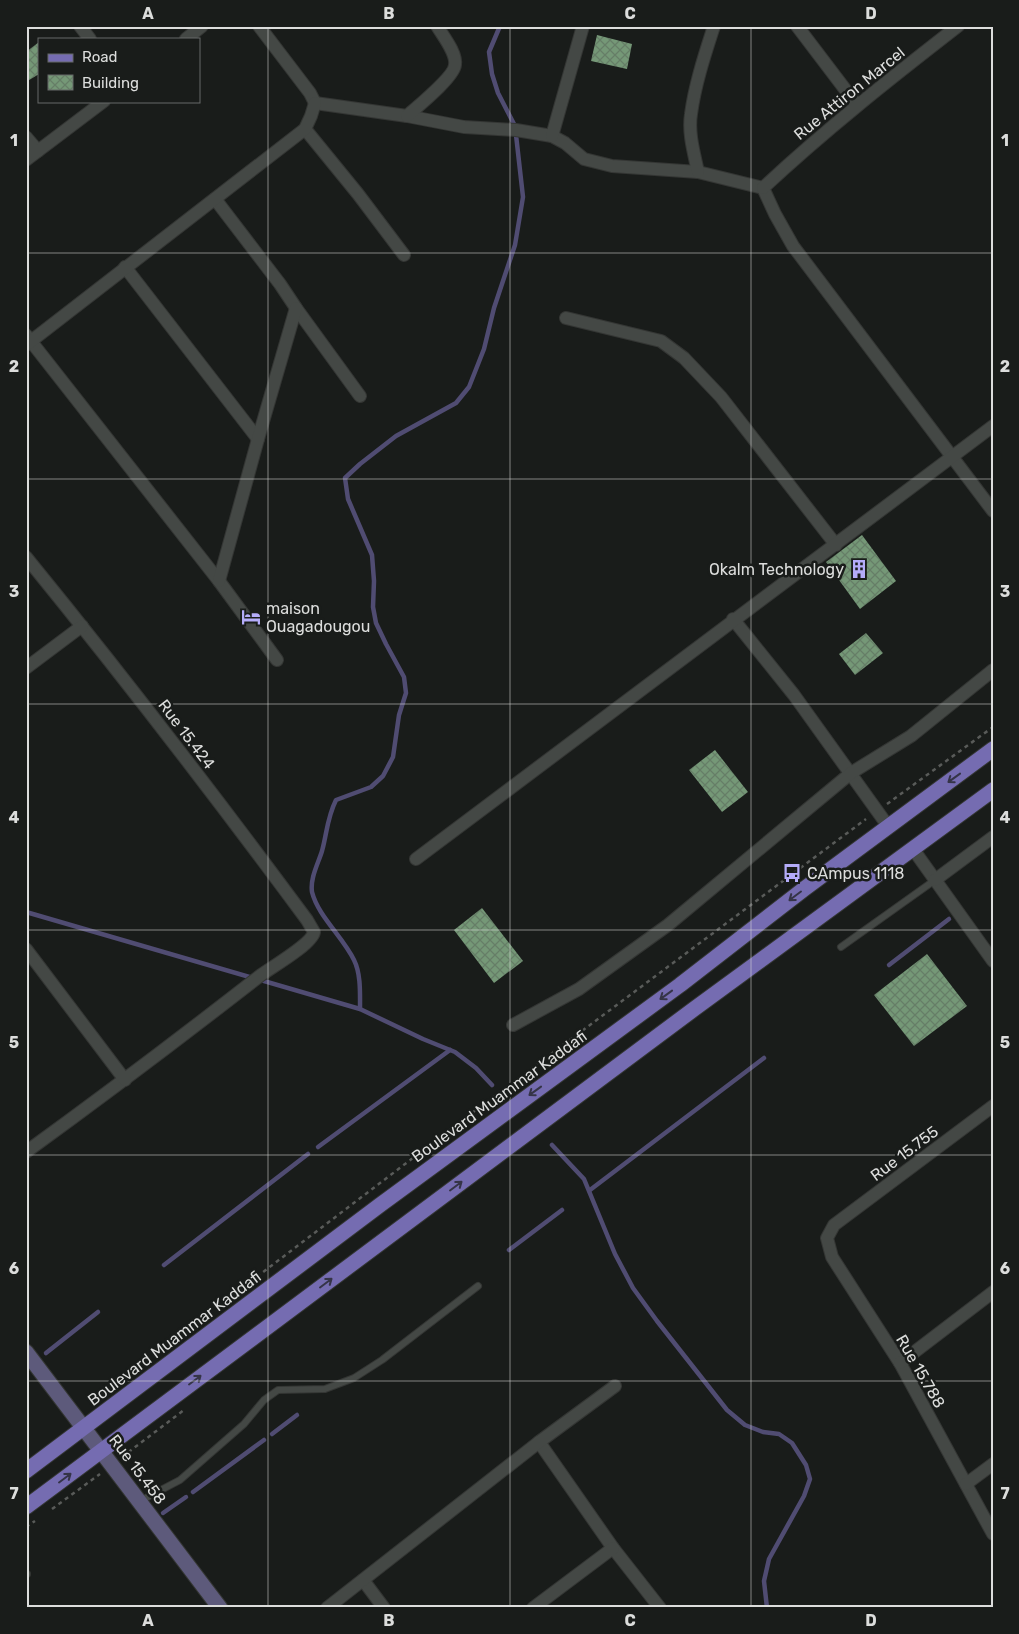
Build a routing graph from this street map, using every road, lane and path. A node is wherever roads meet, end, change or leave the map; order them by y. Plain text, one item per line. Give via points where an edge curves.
1 (80, 26) edge
2 (202, 26) edge
3 (258, 26) edge
4 (437, 26) edge
5 (583, 26) edge
6 (714, 26) edge
7 (797, 26) edge
8 (958, 26) edge
9 (89, 38) edge
10 (187, 38) edge
11 (103, 102) edge
12 (315, 103) junction
13 (858, 105) junction
14 (407, 116) junction
15 (305, 129) junction
16 (552, 136) junction
17 (26, 137) edge
18 (38, 152) junction
19 (26, 160) edge
20 (698, 172) junction
21 (763, 188) junction
22 (215, 199) junction
23 (404, 255) dead end
24 (125, 268) junction
25 (296, 308) junction
26 (566, 318) dead end
27 (28, 341) edge
28 (360, 396) dead end
29 (993, 426) edge
30 (258, 439) junction
31 (952, 457) junction
32 (993, 511) edge
33 (836, 545) junction
34 (26, 557) edge
35 (220, 581) junction
36 (734, 620) junction
37 (82, 626) junction
38 (277, 660) dead end
39 (26, 668) edge
40 (993, 670) edge
41 (993, 726) edge
42 (993, 749) edge
43 (851, 773) junction
44 (993, 790) edge
45 (878, 810) junction
46 (888, 826) junction
47 (993, 837) edge
48 (913, 850) junction
49 (416, 859) dead end
50 (935, 880) junction
51 (841, 947) dead end
52 (26, 949) edge
53 (993, 961) edge
54 (513, 1025) dead end
55 (125, 1080) junction
56 (993, 1106) edge
57 (28, 1146) edge
58 (834, 1225) joint
59 (478, 1286) dead end
60 (993, 1292) edge
61 (224, 1301) dead end
62 (26, 1352) edge
63 (900, 1363) junction
64 (615, 1386) dead end
65 (84, 1426) junction
66 (539, 1442) junction
67 (102, 1450) junction
68 (993, 1464) edge
69 (26, 1471) edge
70 (966, 1484) junction
71 (140, 1501) junction
72 (26, 1507) edge
73 (993, 1534) edge
74 (613, 1548) junction
75 (363, 1580) junction
76 (220, 1608) edge
77 (326, 1608) edge
78 (384, 1608) edge
79 (533, 1608) edge
80 (660, 1608) edge

1 - 9 street
2 - 10 street
3 - 12 street
4 - 14 street via 454,54 456,65 450,76
5 - 16 street
6 - 20 street via 690,115
7 - 13 street
8 - 13 street, Rue Attiron Marcel
11 - 18 street
12 - 14 street
12 - 15 street
13 - 21 street, Rue Attiron Marcel
14 - 16 street via 464,127
15 - 22 street
15 - 23 street
16 - 20 street via 584,158 612,166
17 - 18 street
18 - 19 street
20 - 21 street
21 - 31 street via 793,246
22 - 24 street
22 - 25 street
24 - 27 street
24 - 30 street
25 - 28 street
25 - 30 street
26 - 33 street via 661,341 684,358 721,397
27 - 35 street
29 - 31 street
30 - 35 street
31 - 32 street
31 - 33 street
33 - 36 street
34 - 37 street, Rue 15.424
35 - 38 street
36 - 43 street
36 - 49 street
37 - 39 street
37 - 55 street, Rue 15.424 via 249,841 307,920 314,935
40 - 43 street via 911,736
41 - 45 path
42 -> 46 main road, Boulevard Muammar Kaddafi
43 - 45 street
43 - 54 street via 668,925 578,989
44 - 48 main road
45 - 46 street
45 - 61 path
46 -> 65 main road, Boulevard Muammar Kaddafi
47 - 50 street
48 - 50 street
67 -> 48 main road
50 - 51 lane
50 - 53 street
52 - 55 street
55 - 57 street
56 - 58 street, Rue 15.755
58 - 63 street, Rue 15.788 via 827,1238 832,1257
59 - 71 lane via 354,1378 325,1389 278,1390 180,1480
60 - 63 street
62 - 65 main road, Rue 15.458
63 - 70 street, Rue 15.788
64 - 66 street
65 - 67 main road, Rue 15.458
65 - 69 main road, Boulevard Muammar Kaddafi
66 - 74 street
66 - 75 street
67 - 71 main road, Rue 15.458
72 -> 67 main road
68 - 70 street
70 - 73 street, Rue 15.788
71 - 76 main road, Rue 15.458
74 - 79 street
74 - 80 street
75 - 77 street
75 - 78 street

